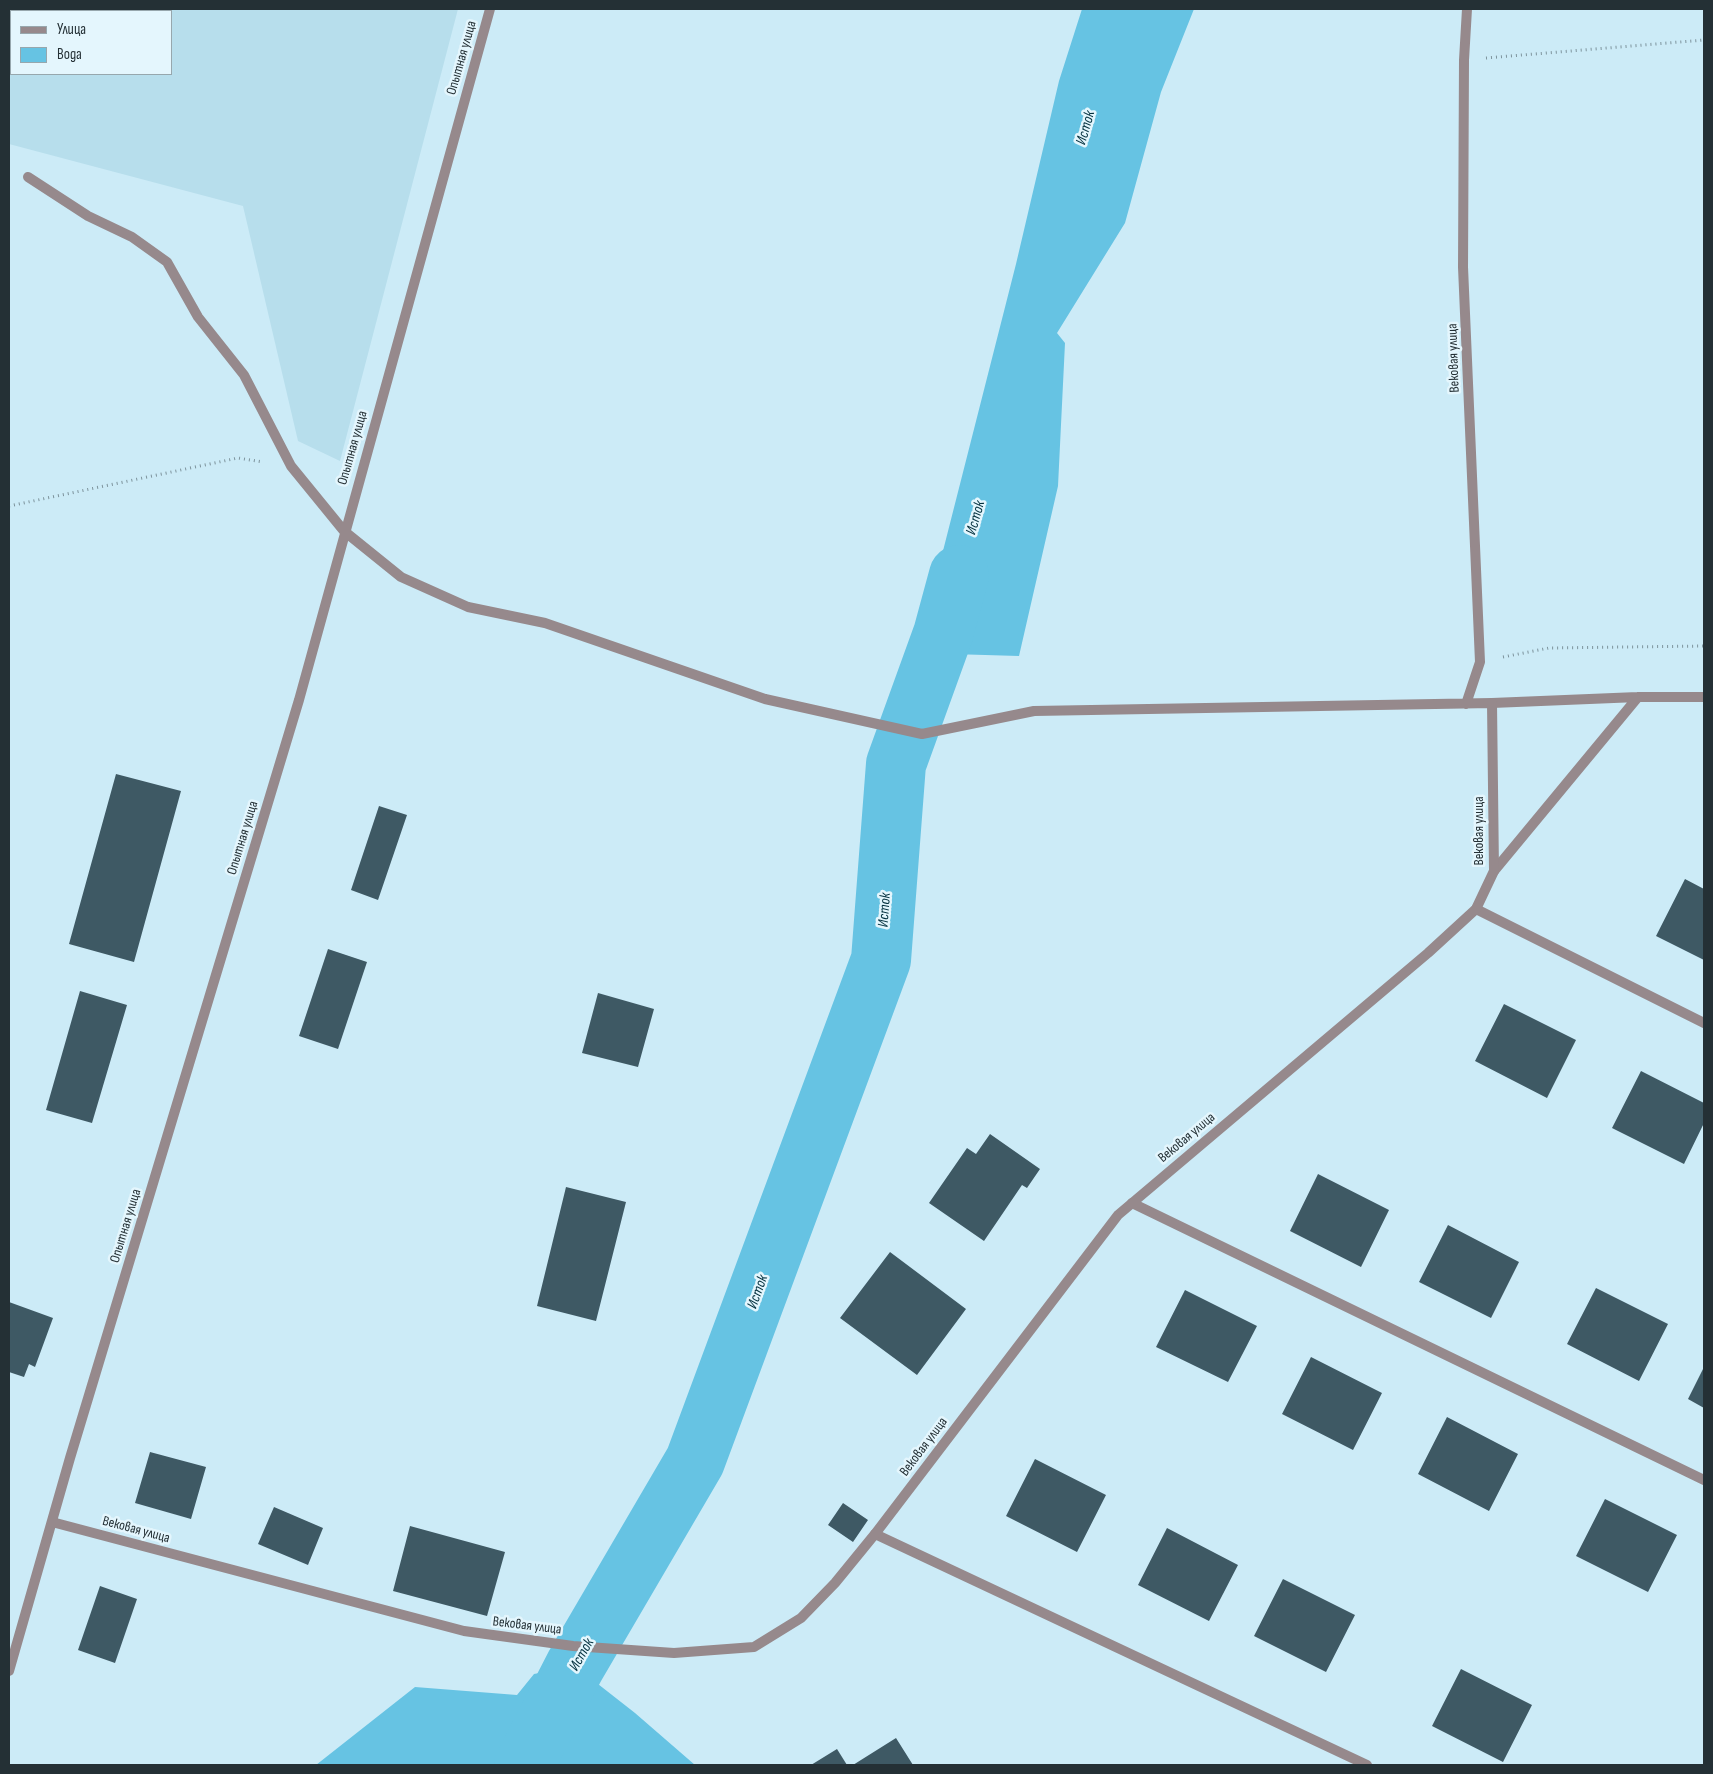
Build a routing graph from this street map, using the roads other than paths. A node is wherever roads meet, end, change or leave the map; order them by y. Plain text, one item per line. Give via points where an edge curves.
1 (490, 9) edge
2 (1467, 9) edge
3 (28, 177) dead end
4 (344, 531) junction
5 (1638, 697) junction
6 (1704, 697) edge
7 (1492, 703) junction
8 (1466, 704) junction
9 (1494, 870) junction
10 (1476, 909) junction
11 (1704, 1023) edge
12 (1132, 1203) junction
13 (1704, 1480) edge
14 (52, 1522) junction
15 (875, 1534) junction
16 (9, 1671) edge
17 (1367, 1765) edge

1 - 4 street, Опытная улица
2 - 8 street, Вековая улица via 1463,267 1480,662
3 - 4 street via 88,216 132,237 167,262 198,317 244,375 291,466
4 - 8 street via 401,576 468,607 545,623 765,698 922,734 1034,711
4 - 14 street, Опытная улица via 296,709
5 - 6 street
5 - 7 street
5 - 9 street
7 - 8 street
7 - 9 street, Вековая улица
9 - 10 street, Вековая улица
10 - 11 street
10 - 12 street, Вековая улица
12 - 13 street
12 - 15 street, Вековая улица via 1118,1215
14 - 15 street, Вековая улица via 464,1631 573,1646 674,1653 754,1647 801,1618
14 - 16 street, Опытная улица
15 - 17 street

